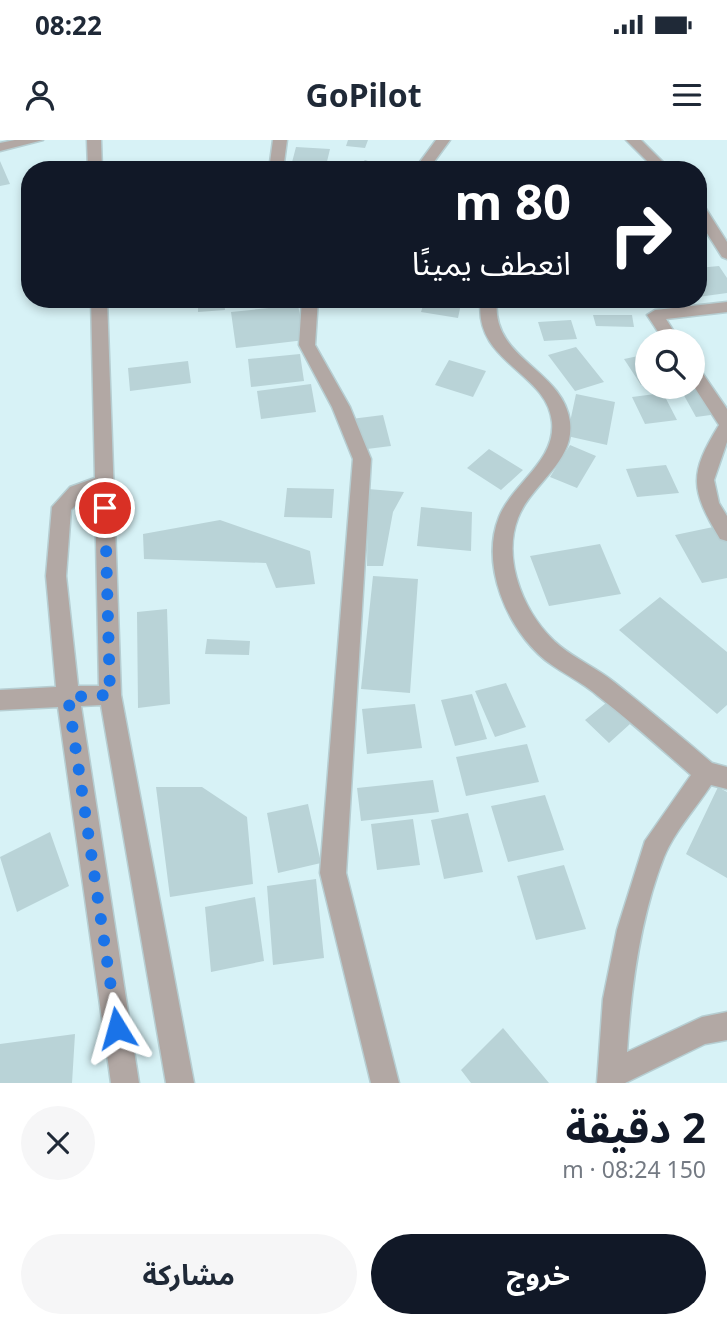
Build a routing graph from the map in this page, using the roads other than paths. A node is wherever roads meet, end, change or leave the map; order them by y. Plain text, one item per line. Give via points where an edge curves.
1 (36, 140) edge
2 (94, 140) edge
3 (280, 140) edge
4 (443, 140) edge
5 (633, 140) edge
6 (0, 147) edge
7 (95, 161) edge
8 (277, 161) edge
9 (428, 161) edge
10 (655, 161) edge
11 (707, 222) edge
12 (727, 254) edge
13 (727, 307) edge
14 (99, 308) edge
15 (309, 308) edge
16 (486, 308) edge
17 (664, 329) edge
18 (705, 390) edge
19 (727, 424) edge
20 (104, 482) junction
21 (727, 533) edge
22 (110, 695) junction
23 (68, 697) junction
24 (0, 700) edge
25 (716, 776) edge
26 (727, 1026) edge
27 (611, 1079) edge
28 (125, 1083) edge
29 (180, 1083) edge
30 (385, 1083) edge

1 - 6 street
2 - 7 street
3 - 8 street
4 - 9 street
5 - 10 street
11 - 12 street
13 - 17 street via 655,315
14 - 20 street
15 - 30 street via 307,345 341,407 362,459 333,873
16 - 25 street via 487,325 511,357 554,399 561,421 557,448 517,501 505,526 505,567 521,617 552,653 601,685
18 - 19 street
19 - 21 street via 705,463 705,499
20 - 22 street
20 - 23 street via 77,492 62,507 56,576
22 - 23 street
22 - 29 street
23 - 24 street
23 - 28 street
25 - 27 street via 654,850 627,941
26 - 27 street via 702,1031

